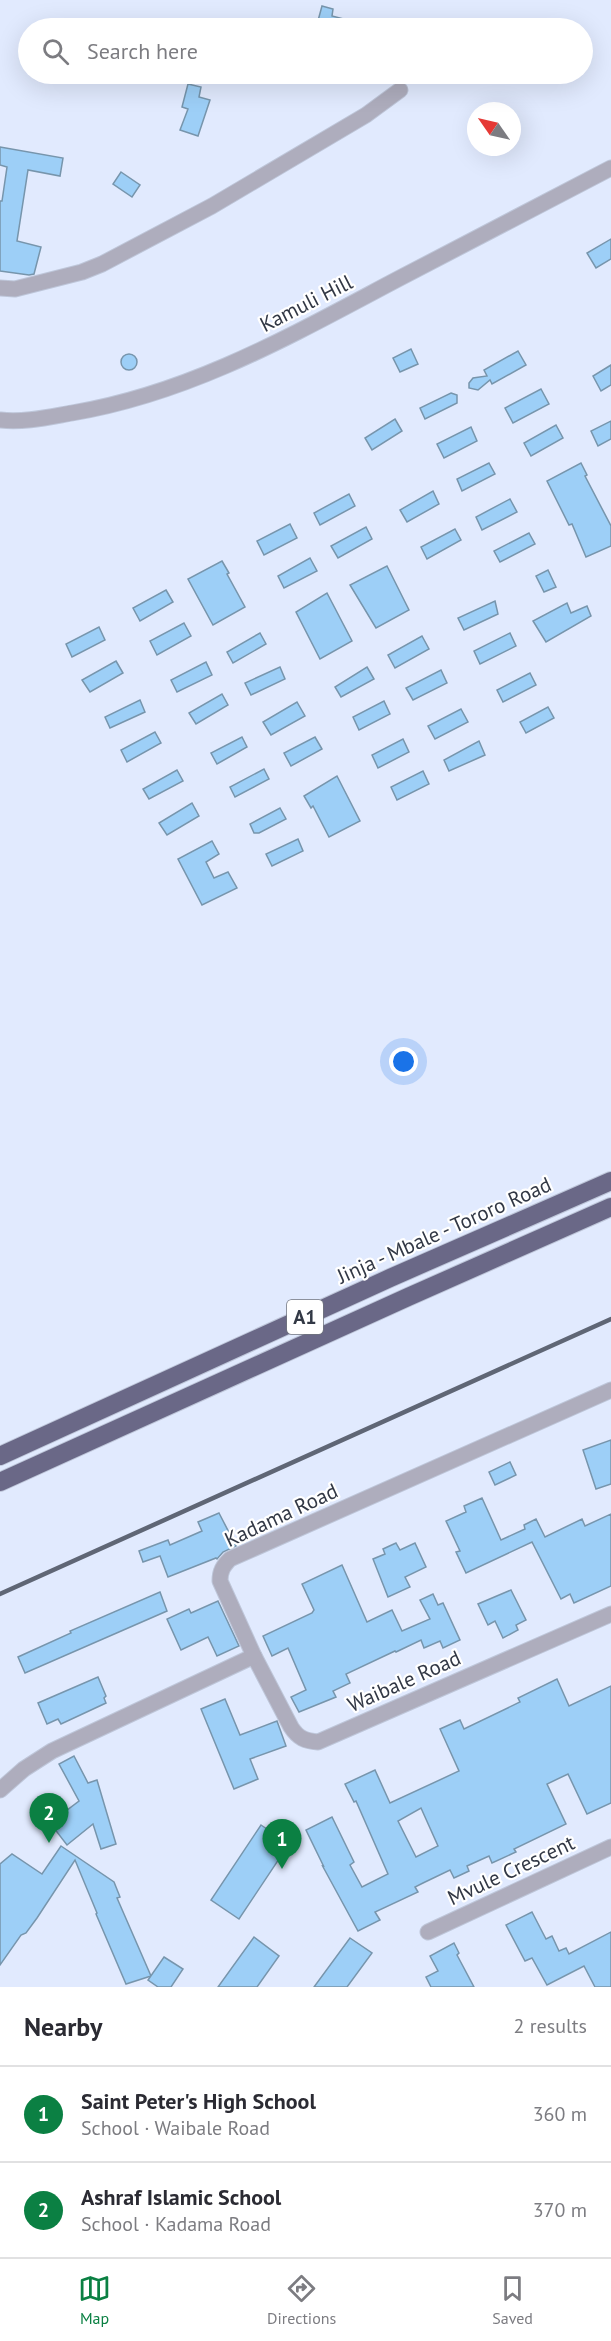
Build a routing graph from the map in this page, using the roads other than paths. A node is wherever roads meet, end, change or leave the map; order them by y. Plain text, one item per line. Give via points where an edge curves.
1 (400, 90) dead end
2 (611, 168) edge
3 (0, 288) edge
4 (0, 420) edge
5 (611, 1180) edge
6 (611, 1208) edge
7 (611, 1390) edge
8 (0, 1456) edge
9 (0, 1482) edge
10 (611, 1614) edge
11 (254, 1656) junction
12 (0, 1790) edge
13 (611, 1847) edge
14 (428, 1932) dead end

1 - 3 street via 366,115 222,200 102,264 15,289
2 - 4 street, Kamuli Hill via 221,369 108,407 45,418
5 - 8 highway, Jinja - Mbale - Tororo Road / A1
6 - 9 highway, A1
7 - 11 street, Kadama Road via 230,1559 221,1571 220,1581
10 - 11 street, Waibale Road via 318,1742 309,1742 296,1734
11 - 12 street via 52,1751
13 - 14 street, Mvule Crescent

